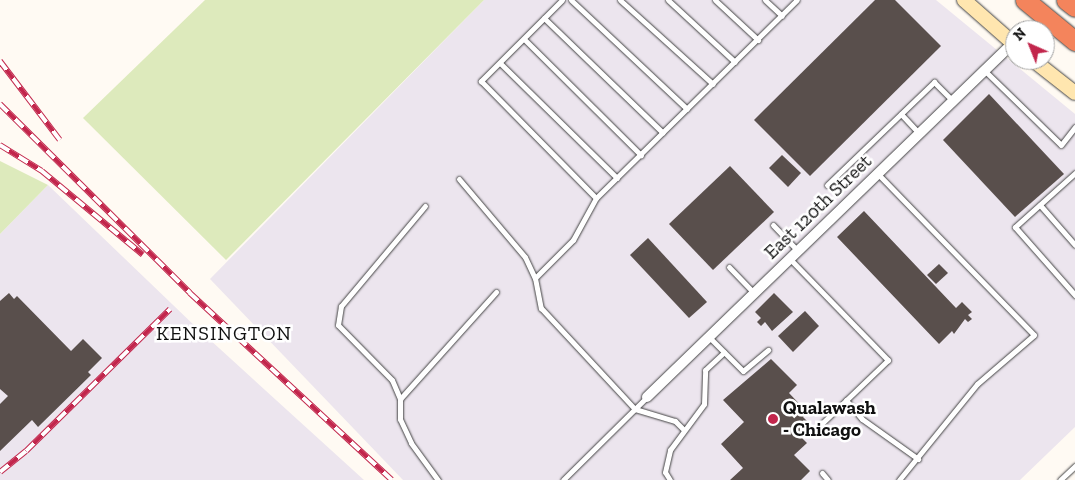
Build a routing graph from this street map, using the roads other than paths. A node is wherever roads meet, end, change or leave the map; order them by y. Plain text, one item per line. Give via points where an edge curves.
1 (562, 0) edge
2 (571, 0) edge
3 (620, 0) edge
4 (668, 0) edge
5 (715, 0) edge
6 (765, 0) edge
7 (796, 0) edge
8 (964, 0) edge
9 (1025, 0) edge
10 (1066, 0) edge
11 (1075, 7) edge
12 (782, 16) junction
13 (544, 18) junction
14 (1005, 36) edge
15 (524, 39) junction
16 (758, 40) junction
17 (1075, 41) edge
18 (1005, 52) edge
19 (735, 62) junction
20 (500, 63) junction
21 (984, 70) junction
22 (1046, 70) edge
23 (713, 84) junction
24 (1075, 93) edge
25 (952, 100) junction
26 (687, 110) junction
27 (901, 114) junction
28 (1075, 127) edge
29 (663, 133) junction
30 (919, 133) junction
31 (641, 155) junction
32 (1075, 172) edge
33 (878, 173) junction
34 (617, 178) junction
35 (459, 179) dead end
36 (828, 185) dead end
37 (596, 198) junction
38 (1040, 204) junction
39 (425, 206) dead end
40 (773, 225) dead end
41 (1075, 245) edge
42 (798, 250) junction
43 (790, 258) junction
44 (729, 267) dead end
45 (535, 278) junction
46 (496, 292) dead end
47 (754, 293) junction
48 (1074, 293) edge
49 (709, 337) junction
50 (768, 350) dead end
51 (724, 352) junction
52 (647, 397) joint
53 (400, 399) junction
54 (846, 400) junction
55 (635, 408) junction
56 (683, 429) junction
57 (813, 432) dead end
58 (918, 459) junction
59 (1075, 466) edge
60 (822, 473) dead end
61 (438, 480) edge
62 (563, 480) edge
63 (670, 480) edge
64 (828, 480) edge
65 (899, 480) edge
66 (1060, 480) edge

1 - 13 lane
2 - 26 lane
3 - 23 lane
4 - 19 lane
5 - 16 lane
6 - 12 lane
7 - 12 lane
8 - 14 street
9 - 17 highway
10 - 11 highway
12 - 16 lane
13 - 15 lane
13 - 29 lane
15 - 20 lane
15 - 31 lane
16 - 19 lane
18 - 21 street, East 120th Street
19 - 23 lane
20 - 34 lane
20 - 37 lane via 482,81
21 - 25 street, East 120th Street
21 - 28 lane via 1060,145
22 - 24 street
23 - 26 lane
25 - 27 lane via 934,82
25 - 30 street, East 120th Street
26 - 29 lane
27 - 30 lane
27 - 36 lane
29 - 31 lane
30 - 33 street, East 120th Street
31 - 34 lane
32 - 38 lane
33 - 42 street, East 120th Street
33 - 58 lane via 1034,335 977,384
34 - 37 lane
35 - 45 lane via 525,257
37 - 45 lane via 573,240
38 - 41 lane
38 - 48 lane via 1015,228
39 - 53 lane via 341,306 338,325 392,380
40 - 42 lane
42 - 43 street, East 120th Street
43 - 47 street, East 120th Street
43 - 54 lane via 888,360
44 - 47 lane
45 - 55 lane via 541,308
46 - 53 lane
47 - 49 street, East 120th Street
49 - 51 lane
49 - 52 street, East 120th Street
50 - 51 lane via 743,371
51 - 56 lane via 705,370 704,404
52 - 55 lane
53 - 61 lane via 400,419 411,443
54 - 57 lane
54 - 58 lane via 862,419
55 - 56 lane via 675,421
55 - 62 lane
56 - 63 lane via 670,450 665,472
58 - 65 lane
59 - 66 lane
60 - 64 lane

